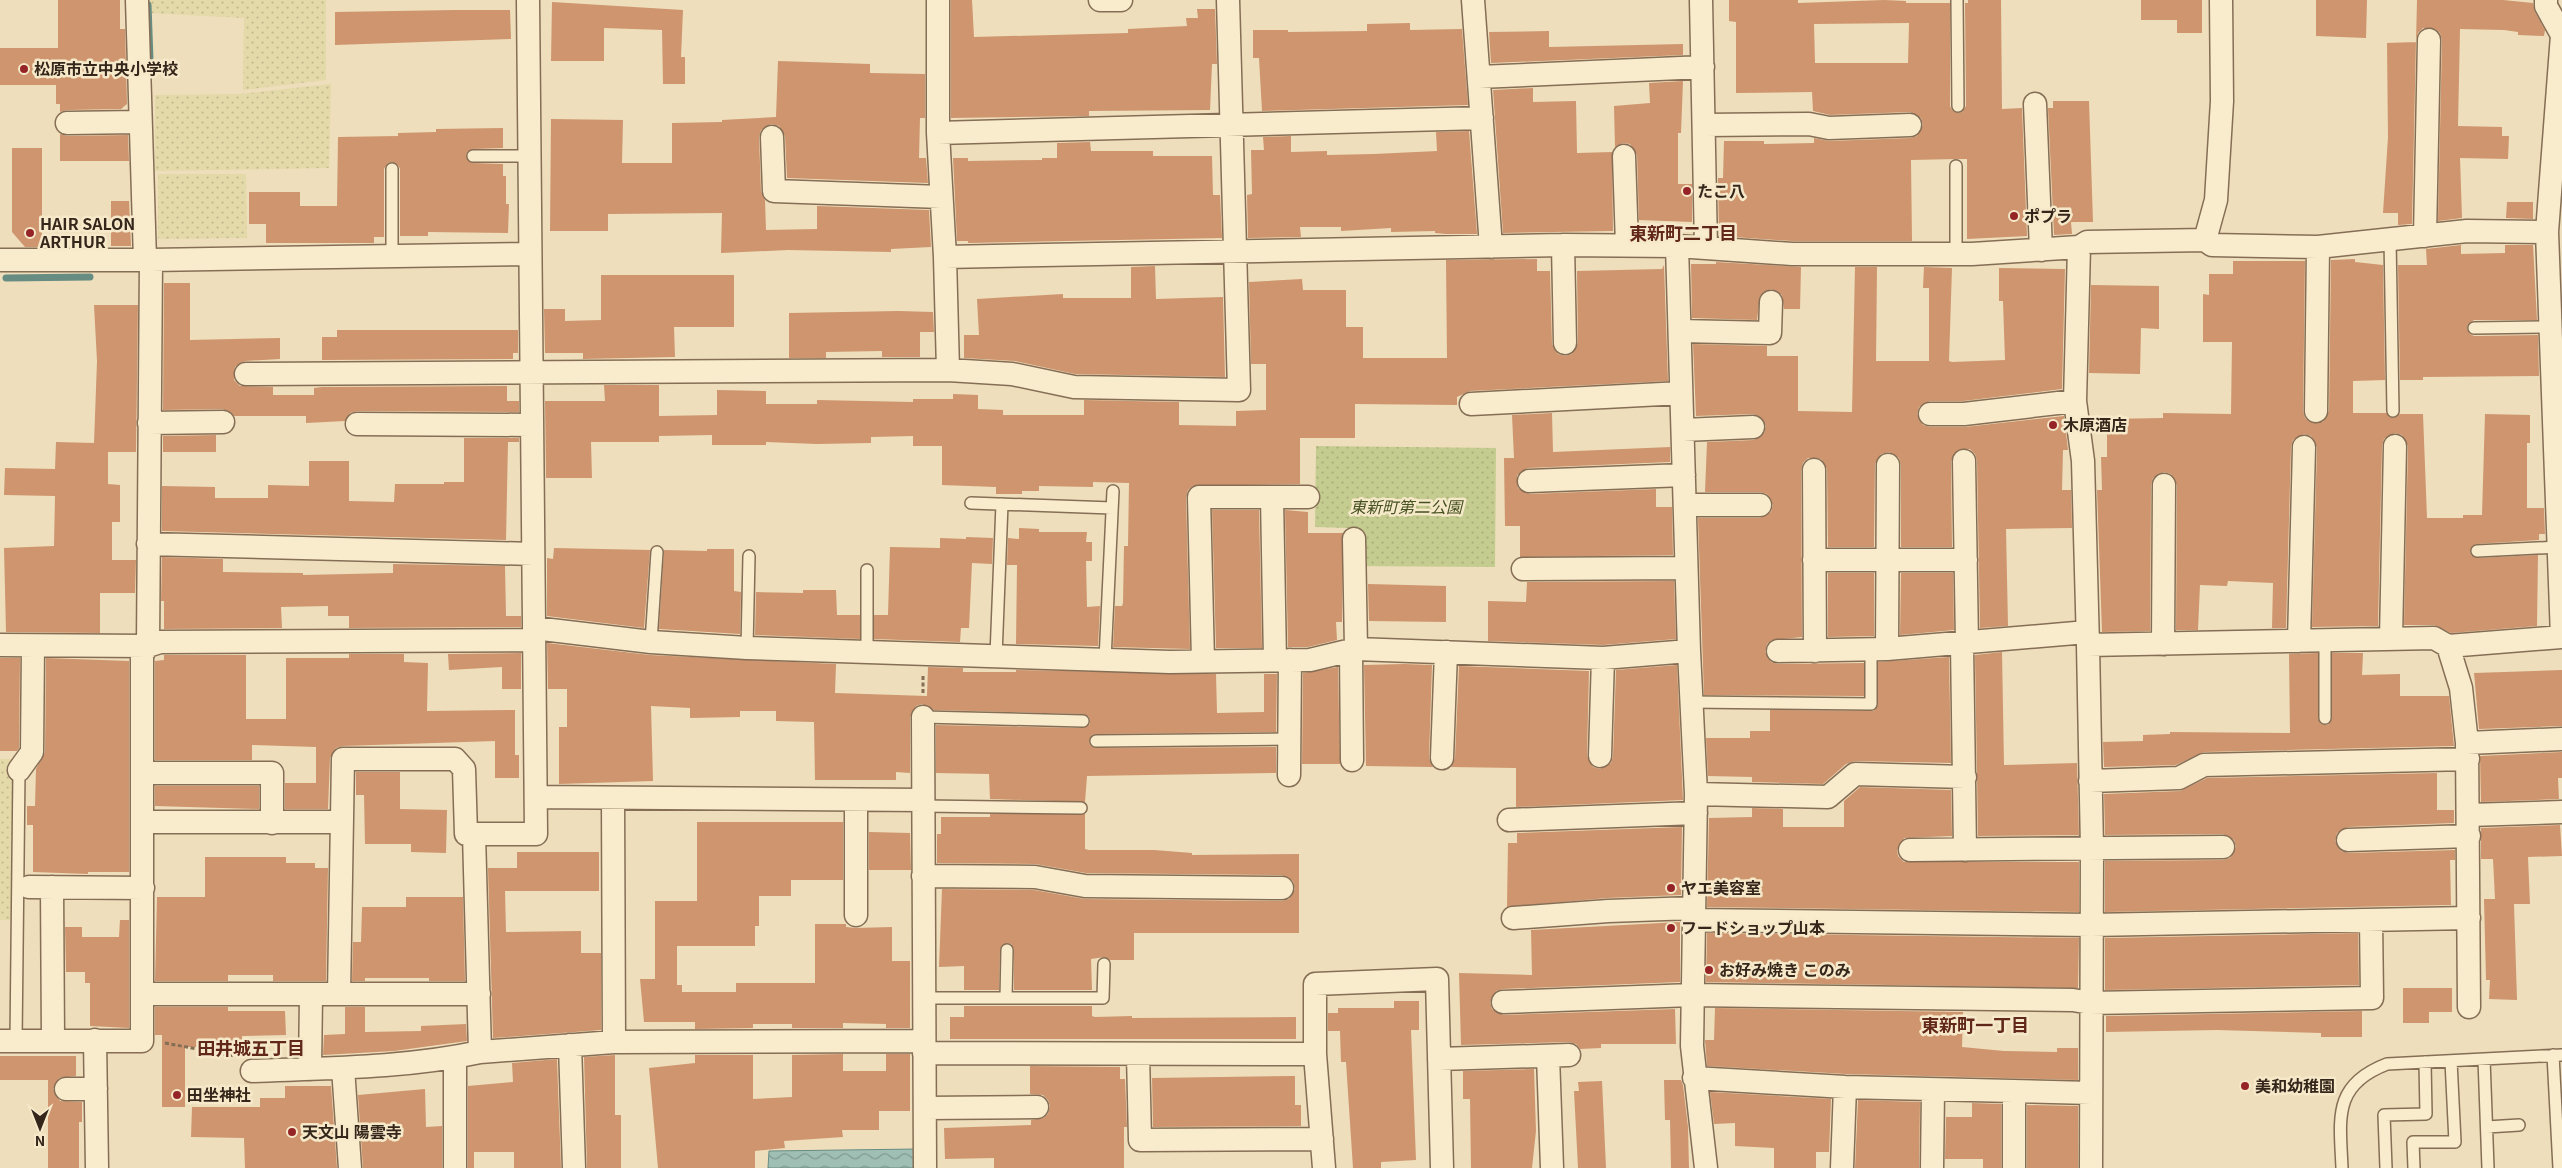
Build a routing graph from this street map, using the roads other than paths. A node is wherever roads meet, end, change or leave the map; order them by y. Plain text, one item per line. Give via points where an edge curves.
1 (137, 0) edge
2 (528, 0) edge
3 (938, 0) edge
4 (1100, 0) edge
5 (1121, 0) edge
6 (1228, 0) edge
7 (1473, 0) edge
8 (1701, 0) edge
9 (1957, 0) edge
10 (2221, 0) edge
11 (2546, 0) edge
12 (2429, 40) dead end
13 (1703, 67) junction
14 (1479, 77) junction
15 (2035, 104) dead end
16 (1958, 106) dead end
17 (1482, 118) junction
18 (140, 122) junction
19 (67, 123) dead end
20 (1705, 125) junction
21 (1910, 125) dead end
22 (1232, 127) junction
23 (938, 133) junction
24 (772, 137) dead end
25 (473, 156) dead end
26 (530, 156) junction
27 (1624, 156) dead end
28 (1956, 166) dead end
29 (392, 169) dead end
30 (942, 197) junction
31 (2547, 232) junction
32 (2425, 236) junction
33 (2390, 239) junction
34 (2205, 240) junction
35 (1562, 245) junction
36 (1627, 245) junction
37 (1677, 246) junction
38 (1491, 247) junction
39 (2079, 247) junction
40 (2318, 247) junction
41 (1706, 248) junction
42 (2041, 250) junction
43 (1236, 252) junction
44 (529, 254) junction
45 (1956, 254) junction
46 (392, 256) junction
47 (945, 257) junction
48 (0, 260) edge
49 (148, 260) junction
50 (2556, 292) edge
51 (1771, 302) dead end
52 (2550, 327) junction
53 (2474, 328) dead end
54 (1680, 331) junction
55 (1565, 343) dead end
56 (948, 370) junction
57 (246, 374) dead end
58 (531, 374) junction
59 (1681, 393) junction
60 (2075, 401) junction
61 (1471, 404) dead end
62 (2316, 411) dead end
63 (2393, 411) dead end
64 (1930, 414) dead end
65 (223, 422) dead end
66 (149, 423) junction
67 (357, 424) dead end
68 (530, 425) junction
69 (1753, 427) dead end
70 (1683, 430) junction
71 (2395, 446) dead end
72 (2304, 447) dead end
73 (1964, 461) dead end
74 (1888, 465) dead end
75 (1814, 470) dead end
76 (1684, 475) junction
77 (1528, 481) dead end
78 (2164, 485) dead end
79 (1113, 491) dead end
80 (1272, 497) junction
81 (1308, 497) dead end
82 (971, 502) dead end
83 (1002, 504) junction
84 (1685, 505) junction
85 (1760, 505) dead end
86 (1112, 508) junction
87 (2560, 521) edge
88 (1354, 539) dead end
89 (148, 544) junction
90 (2558, 547) junction
91 (2477, 551) dead end
92 (657, 552) dead end
93 (533, 554) junction
94 (749, 556) dead end
95 (1814, 560) junction
96 (1966, 560) junction
97 (1888, 561) junction
98 (1686, 568) junction
99 (1523, 569) dead end
100 (867, 570) dead end
101 (534, 634) junction
102 (2562, 637) edge
103 (2088, 639) junction
104 (2391, 639) junction
105 (2325, 640) junction
106 (2299, 641) junction
107 (651, 642) junction
108 (1964, 644) junction
109 (2163, 644) junction
110 (0, 645) edge
111 (33, 646) junction
112 (148, 646) junction
113 (2448, 646) junction
114 (747, 648) junction
115 (1353, 650) junction
116 (1778, 650) dead end
117 (1815, 650) junction
118 (1879, 650) junction
119 (1688, 651) junction
120 (867, 652) junction
121 (1446, 652) junction
122 (996, 656) junction
123 (1603, 658) junction
124 (1105, 660) junction
125 (1282, 660) junction
126 (1203, 661) junction
127 (1691, 702) junction
128 (924, 717) joint
129 (2325, 718) dead end
130 (1083, 721) dead end
131 (1289, 739) junction
132 (2562, 739) edge
133 (1096, 741) dead end
134 (2468, 751) junction
135 (1600, 756) dead end
136 (1442, 758) dead end
137 (1352, 760) dead end
138 (19, 770) joint
139 (143, 773) junction
140 (1289, 775) dead end
141 (1965, 777) junction
142 (2090, 781) junction
143 (536, 797) junction
144 (613, 798) junction
145 (856, 800) junction
146 (923, 803) junction
147 (1696, 803) junction
148 (1081, 808) dead end
149 (2562, 812) edge
150 (1509, 820) dead end
151 (143, 822) junction
152 (342, 822) junction
153 (272, 823) junction
154 (2469, 826) junction
155 (474, 834) junction
156 (2348, 840) dead end
157 (2223, 847) dead end
158 (2092, 849) junction
159 (1910, 850) dead end
160 (1965, 850) junction
161 (924, 876) junction
162 (30, 887) dead end
163 (52, 887) junction
164 (143, 888) junction
165 (1282, 888) dead end
166 (1694, 914) junction
167 (856, 915) dead end
168 (1513, 918) dead end
169 (2469, 918) junction
170 (2371, 920) junction
171 (2091, 925) junction
172 (1007, 950) dead end
173 (1104, 964) dead end
174 (142, 994) junction
175 (339, 994) junction
176 (479, 994) junction
177 (311, 995) junction
178 (1692, 995) junction
179 (924, 998) junction
180 (1006, 998) junction
181 (1503, 1002) dead end
182 (2090, 1003) junction
183 (2469, 1007) dead end
184 (95, 1040) junction
185 (8, 1041) edge
186 (53, 1041) junction
187 (614, 1042) junction
188 (570, 1045) junction
189 (924, 1047) junction
190 (480, 1052) junction
191 (1138, 1054) junction
192 (1315, 1054) junction
193 (2557, 1055) edge
194 (455, 1058) junction
195 (1439, 1059) junction
196 (2484, 1059) junction
197 (2451, 1061) junction
198 (2425, 1062) junction
199 (343, 1068) junction
200 (310, 1069) junction
201 (252, 1071) road end
202 (1694, 1078) junction
203 (1845, 1087) junction
204 (66, 1089) dead end
205 (96, 1089) junction
206 (1933, 1090) junction
207 (2014, 1093) junction
208 (2091, 1093) junction
209 (1037, 1107) dead end
210 (925, 1108) junction
211 (2519, 1125) dead end
212 (2487, 1127) junction
213 (1322, 1139) junction
214 (97, 1168) edge
215 (350, 1168) edge
216 (455, 1168) edge
217 (574, 1168) edge
218 (925, 1168) edge
219 (1324, 1168) edge
220 (1442, 1168) edge
221 (1552, 1168) edge
222 (1706, 1168) edge
223 (1842, 1168) edge
224 (1932, 1168) edge
225 (2014, 1168) edge
226 (2092, 1168) edge
227 (2342, 1168) edge
228 (2386, 1168) edge
229 (2414, 1168) edge
230 (2488, 1168) edge
231 (2559, 1168) edge

1 - 18 street
2 - 26 street
3 - 23 street
4 - 5 street
6 - 22 street
7 - 14 street
8 - 13 street
9 - 16 lane
10 - 34 street via 2222,101 2216,200
11 - 31 street via 2546,6 2562,34
12 - 32 street
13 - 14 street
13 - 20 street
14 - 17 street
15 - 42 street
17 - 22 street
17 - 38 street
18 - 19 street
18 - 49 street
20 - 21 street via 1809,124 1829,128
20 - 41 street
22 - 23 street
22 - 43 street
23 - 30 street
24 - 30 street via 774,191
25 - 26 lane
26 - 44 street
27 - 36 street
28 - 45 lane
29 - 46 lane
30 - 47 street
31 - 32 street via 2467,231
31 - 50 street
32 - 33 street
33 - 40 street
33 - 63 lane
34 - 39 street via 2087,242
34 - 40 street via 2212,245
35 - 36 street
35 - 38 street
35 - 55 street
36 - 37 street
37 - 41 street
37 - 54 street
38 - 43 street
39 - 42 street
39 - 60 street
40 - 62 street
41 - 45 street via 1792,254
42 - 45 street
43 - 47 street
43 - 56 street via 1239,390 1074,387 1012,374
44 - 46 street
44 - 58 street
46 - 49 street
47 - 56 street
48 - 49 street
49 - 66 street
50 - 52 street
51 - 54 street via 1770,333
52 - 53 lane
52 - 87 street
54 - 59 street
56 - 58 street
57 - 58 street
58 - 68 street
59 - 61 street
59 - 70 street
60 - 64 street via 1964,414
60 - 103 street via 2083,461
65 - 66 street
66 - 89 street
67 - 68 street
68 - 93 street
69 - 70 street
70 - 76 street
71 - 104 street
72 - 106 street
73 - 96 street
74 - 97 street
75 - 95 street
76 - 77 street
76 - 84 street
78 - 109 street
79 - 86 lane
80 - 81 street
80 - 125 street
80 - 126 street via 1199,497
82 - 83 lane
83 - 86 lane
83 - 122 lane
84 - 85 street
84 - 98 street
86 - 124 lane
87 - 90 street
88 - 115 street
89 - 93 street
89 - 112 street
90 - 91 lane
90 - 102 street
92 - 107 lane
93 - 101 street
94 - 114 lane
95 - 97 street
95 - 117 street
96 - 97 street
96 - 108 street
97 - 118 street
98 - 99 street
98 - 119 street
100 - 120 lane
101 - 107 street
101 - 112 street via 160,642
101 - 143 street
102 - 113 street
103 - 108 street
103 - 109 street
103 - 142 street
104 - 105 street
104 - 113 street via 2434,638
105 - 106 street
105 - 129 lane
106 - 109 street
107 - 114 street
108 - 118 street
108 - 141 street
110 - 111 street
111 - 112 street
111 - 138 street via 32,752
112 - 139 street via 142,654
113 - 134 street via 2461,688
114 - 120 street
115 - 121 street
115 - 125 street via 1310,660
115 - 137 street
116 - 117 street
117 - 118 street
118 - 127 lane via 1871,704
119 - 123 street
119 - 127 street
120 - 122 street
121 - 123 street
121 - 136 street
122 - 124 street
123 - 135 street
124 - 126 street
125 - 126 street
125 - 131 street
127 - 147 street
128 - 130 lane
128 - 146 street
131 - 133 lane
131 - 140 street
132 - 134 street
134 - 142 street via 2204,765 2179,778
134 - 154 street
138 - 185 lane
139 - 151 street
139 - 153 street via 272,773
141 - 147 street via 1855,774 1828,796
141 - 160 street
142 - 158 street
143 - 144 street
143 - 155 street via 536,834
144 - 145 street
144 - 187 street
145 - 146 street
145 - 167 street
146 - 148 lane
146 - 161 street
147 - 150 street
147 - 166 street
149 - 154 street
151 - 153 street
151 - 164 street
152 - 153 street
152 - 155 street via 343,758 455,758 464,769 466,834
152 - 175 street
154 - 156 street
154 - 169 street
155 - 176 street
157 - 158 street
158 - 160 street
158 - 171 street
159 - 160 street
161 - 165 street via 1035,877 1086,886
161 - 179 street
162 - 163 street
163 - 164 street
163 - 186 street
164 - 174 street
166 - 168 street via 1608,911
166 - 171 street
166 - 178 street
169 - 170 street
169 - 183 street
170 - 171 street
170 - 182 street via 2372,998
171 - 182 street
172 - 180 lane
173 - 180 lane via 1103,998
174 - 177 street
174 - 184 street via 142,1041
175 - 176 street
175 - 177 street
176 - 190 street
177 - 200 street
178 - 181 street
178 - 182 street via 2073,1000
178 - 202 street
179 - 180 lane
179 - 189 street
182 - 208 street
184 - 186 street
184 - 205 street
185 - 186 street
187 - 188 street
187 - 189 street
188 - 190 street
188 - 217 street
189 - 191 street
189 - 210 street
190 - 194 street
191 - 192 street
191 - 213 street via 1140,1140
192 - 195 street via 1315,984 1437,979
192 - 213 street
193 - 196 lane
193 - 231 lane
194 - 199 street
194 - 216 street
195 - 220 street
195 - 221 street via 1559,1055
196 - 197 lane
196 - 212 lane
197 - 198 lane
197 - 229 lane via 2455,1142 2413,1142
198 - 227 lane via 2386,1064 2368,1071 2354,1082 2343,1102 2340,1122
198 - 228 lane via 2426,1114 2384,1115
199 - 200 street
199 - 215 street
200 - 201 street
202 - 203 street
202 - 222 street
203 - 206 street
203 - 223 street
204 - 205 street
205 - 214 street
206 - 207 street
206 - 224 street
207 - 208 street
207 - 225 street
208 - 226 street
209 - 210 street
210 - 218 street
211 - 212 lane
212 - 230 lane
213 - 219 street

